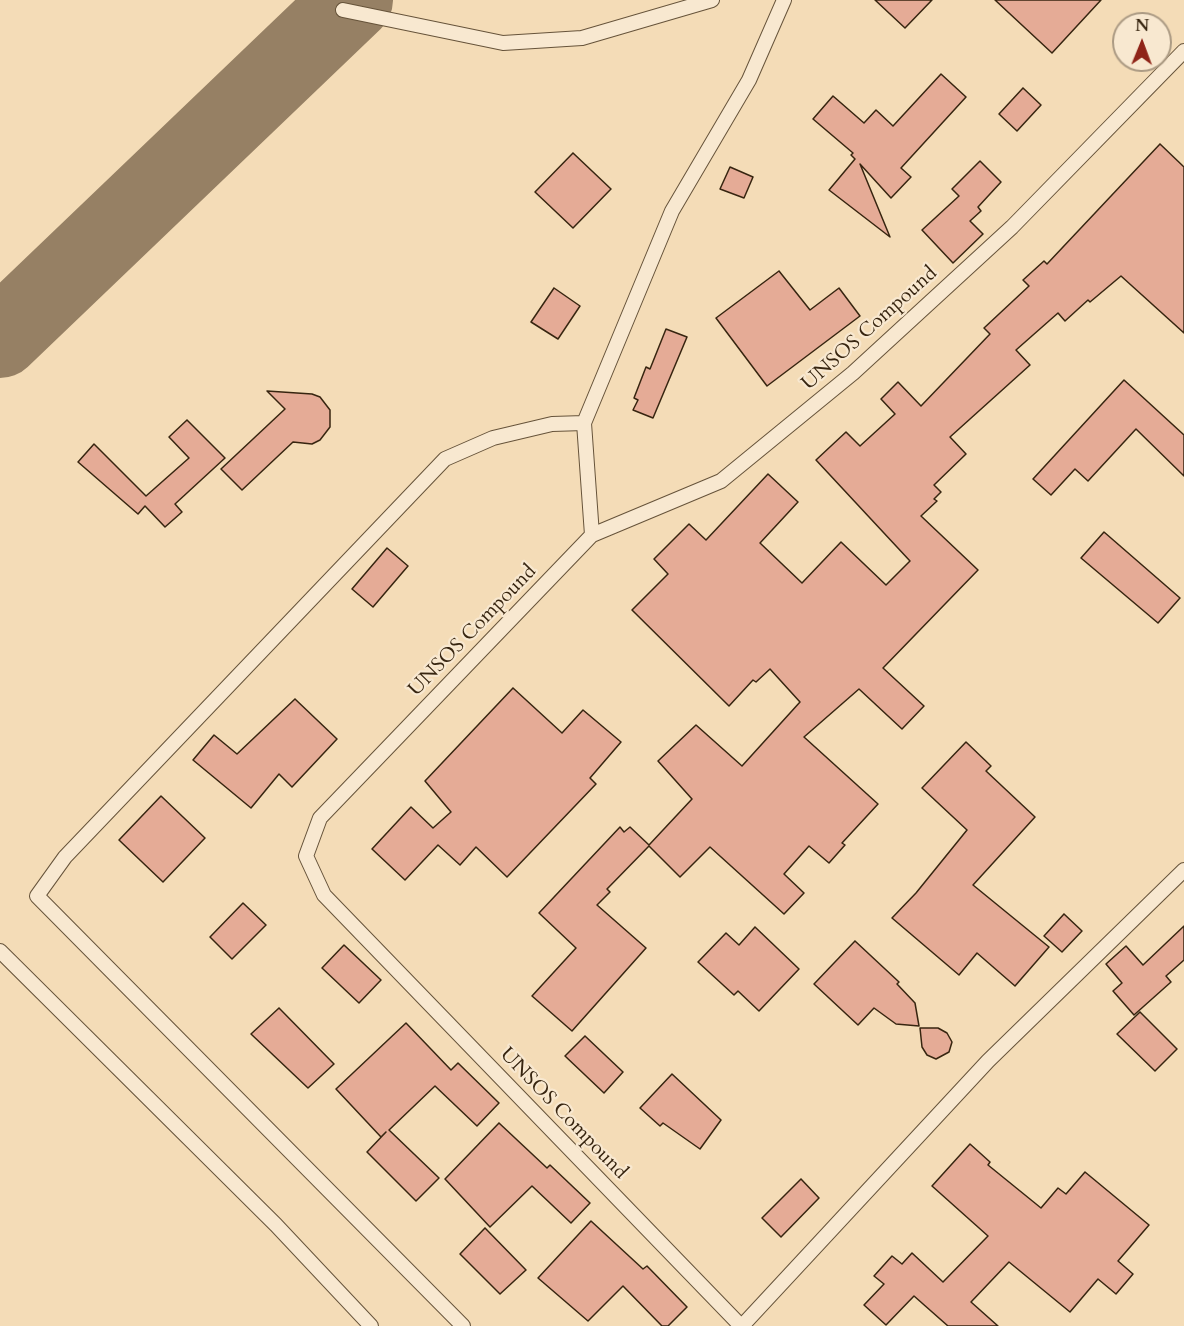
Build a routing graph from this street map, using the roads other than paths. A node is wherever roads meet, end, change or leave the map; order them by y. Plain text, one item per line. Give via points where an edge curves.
1 (712, 0) edge
2 (783, 0) edge
3 (343, 10) dead end
4 (1184, 51) edge
5 (584, 423) junction
6 (592, 535) junction
7 (1184, 870) edge
8 (0, 951) edge
9 (371, 1326) edge
10 (463, 1326) edge
11 (742, 1326) edge

1 - 3 lane via 582,38 502,43
2 - 5 lane via 749,80 672,211
4 - 6 lane, UNSOS Compound via 1012,227 853,373 721,481
5 - 6 lane
5 - 10 lane via 552,424 493,438 445,459 65,857 37,897
6 - 11 lane, UNSOS Compound via 320,818 306,856 324,895
7 - 11 lane via 988,1061
8 - 9 lane via 276,1225

